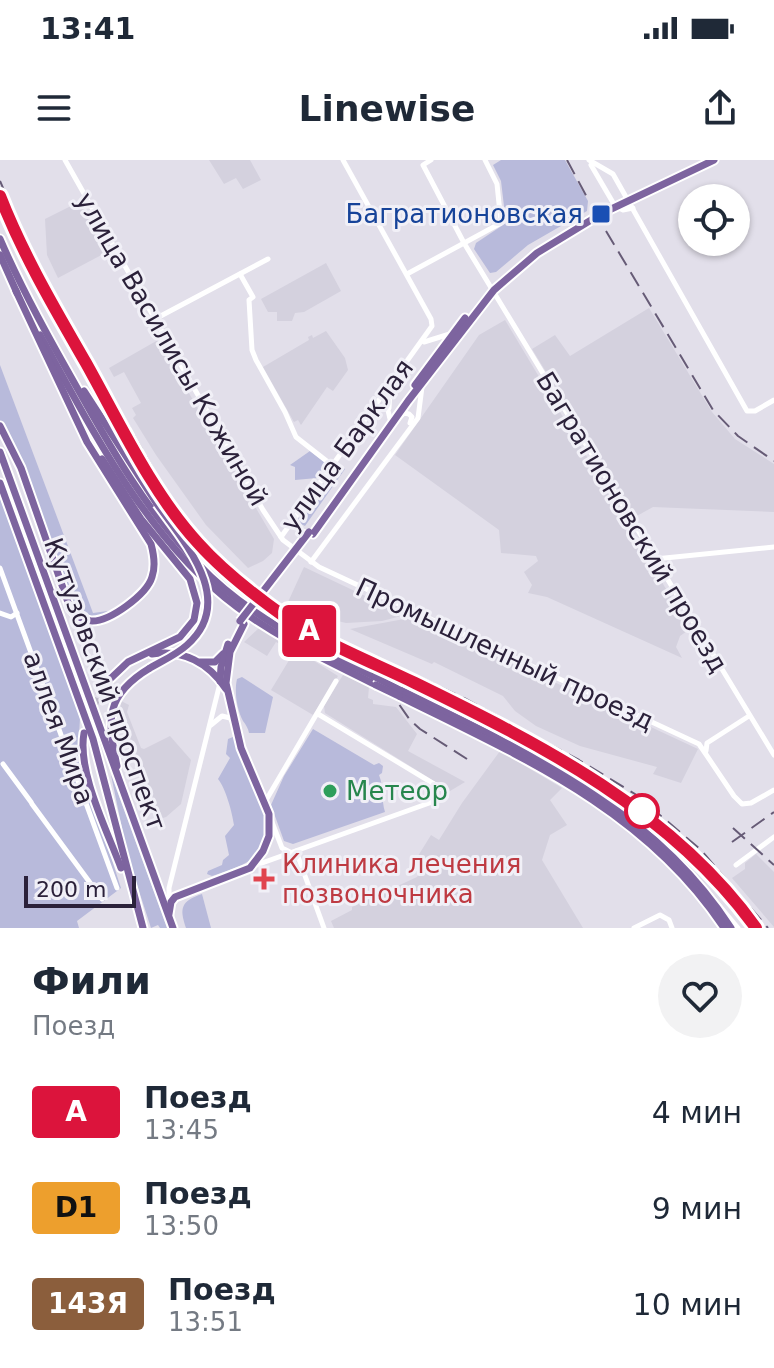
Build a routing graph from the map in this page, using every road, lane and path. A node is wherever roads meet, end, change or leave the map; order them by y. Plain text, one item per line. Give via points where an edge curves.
1 (65, 160) edge
2 (343, 160) edge
3 (431, 160) edge
4 (485, 160) edge
5 (589, 160) edge
6 (714, 160) edge
7 (628, 199) junction
8 (615, 206) junction
9 (633, 208) junction
10 (0, 239) edge
11 (464, 243) junction
12 (0, 255) edge
13 (268, 259) dead end
14 (240, 274) junction
15 (407, 274) junction
16 (16, 291) junction
17 (491, 291) junction
18 (155, 319) junction
19 (454, 333) junction
20 (422, 343) junction
21 (54, 346) junction
22 (428, 376) junction
23 (397, 378) junction
24 (774, 400) edge
25 (375, 407) junction
26 (71, 408) junction
27 (389, 408) junction
28 (390, 422) junction
29 (0, 426) edge
30 (409, 428) junction
31 (0, 452) edge
32 (333, 466) junction
33 (0, 483) edge
34 (281, 537) junction
35 (774, 547) edge
36 (655, 559) junction
37 (311, 562) junction
38 (0, 568) edge
39 (0, 613) edge
40 (17, 613) junction
41 (242, 622) junction
42 (226, 648) junction
43 (137, 657) junction
44 (198, 662) junction
45 (227, 666) junction
46 (109, 680) tunnel mouth
47 (220, 681) junction
48 (336, 681) dead end
49 (376, 681) junction
50 (227, 691) junction
51 (318, 714) junction
52 (749, 716) junction
53 (235, 724) junction
54 (210, 725) junction
55 (84, 733) tunnel mouth
56 (703, 744) junction
57 (774, 755) edge
58 (1, 762) edge
59 (774, 790) edge
60 (125, 799) junction
61 (265, 802) junction
62 (269, 814) junction
63 (774, 837) edge
64 (293, 852) junction
65 (736, 865) dead end
66 (250, 868) junction
67 (155, 882) junction
68 (117, 888) dead end
69 (169, 888) junction
70 (702, 891) junction
71 (102, 899) dead end
72 (169, 908) junction
73 (137, 911) junction
74 (172, 924) edge
75 (143, 928) edge
76 (324, 928) edge
77 (634, 928) edge
78 (672, 928) edge
79 (723, 928) edge
80 (731, 928) edge
81 (738, 928) edge

1 - 18 street, улица Василисы Кожиной
2 - 15 street
3 - 11 street, Багратионовский проезд via 423,165
4 - 11 street via 496,183 501,221
5 - 7 street via 613,174
5 - 8 street
6 - 7 main road, улица Барклая
7 - 8 main road, улица Барклая
7 - 9 street
8 - 9 street
8 - 17 main road, улица Барклая, bridge via 510,270
9 - 24 street via 747,411
10 - 21 main road
11 - 15 street
11 - 17 street, Багратионовский проезд
12 - 16 main road
13 - 14 street
14 - 18 street
14 - 32 street via 253,297 249,300 256,360 296,437
15 - 20 street via 433,322
16 - 26 main road
16 - 49 main road via 104,447 173,547 237,607
17 - 19 main road, улица Барклая
17 - 22 main road, улица Барклая
17 - 36 street, Багратионовский проезд
18 - 34 street, улица Василисы Кожиной
19 - 20 street
19 - 28 main road, улица Барклая
20 - 23 street
21 - 49 main road via 109,445 159,519 209,575 241,603
21 - 60 main road, bridge via 198,564 207,596 203,624 195,636 122,689 112,719 112,744
22 - 28 main road, улица Барклая
22 - 30 street via 418,418
23 - 25 street
23 - 27 street via 388,394
25 - 27 street
25 - 32 street
26 - 29 main road via 151,544 154,559 146,589 100,620 80,618 66,602 25,479
26 - 43 main road via 196,594 196,612 185,632
27 - 28 street
28 - 30 street via 406,413 412,417
28 - 41 main road, улица Барклая, bridge
30 - 37 street
31 - 60 main road, Кутузовский проспект
32 - 34 street
33 - 73 main road, Кутузовский проспект via 93,739
34 - 37 street, Промышленный проезд
35 - 36 street
36 - 52 street, Багратионовский проезд
37 - 56 street, Промышленный проезд
38 - 40 street, аллея Мира
39 - 40 street
40 - 68 street, аллея Мира
41 - 42 main road, улица Барклая
41 - 45 main road, улица Барклая
42 - 44 main road via 217,661
42 - 47 main road, улица Барклая
43 - 44 main road via 165,652
43 - 46 main road
44 - 47 main road
45 - 47 street, улица Барклая
45 - 50 main road
47 - 50 main road
47 - 54 street, улица Барклая
48 - 51 street
49 - 70 main road, bridge via 540,766 600,804
50 - 53 main road
51 - 61 street
51 - 64 street via 444,790 446,797
52 - 56 street
52 - 57 street, Багратионовский проезд
53 - 54 street via 222,716
53 - 61 main road
54 - 69 street, улица Барклая
55 - 73 main road via 86,770
56 - 59 street, Промышленный проезд via 738,801 751,803
58 - 71 street
60 - 67 main road, Кутузовский проспект
61 - 62 main road
62 - 64 street via 282,848
62 - 66 main road via 267,841
63 - 65 street
64 - 66 street
64 - 76 street
66 - 72 main road via 178,895
67 - 69 street
67 - 74 main road, Кутузовский проспект
69 - 72 street, улица Барклая
70 - 79 main road
70 - 80 main road
70 - 81 street
72 - 74 main road
73 - 75 main road, Кутузовский проспект
77 - 78 street via 655,916 665,917

